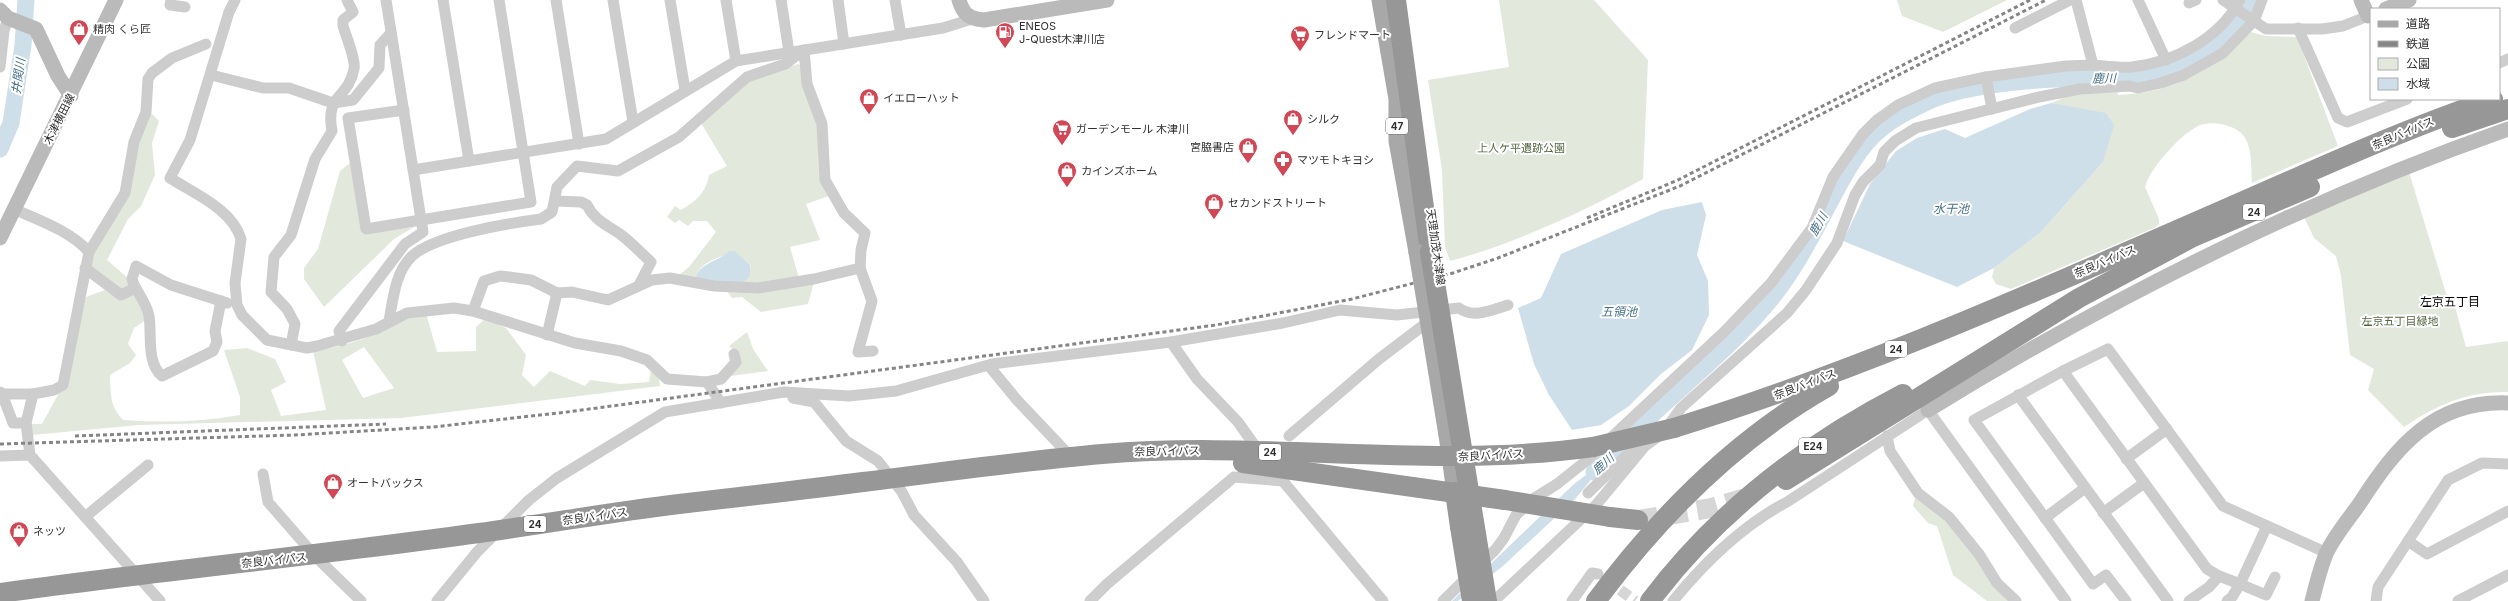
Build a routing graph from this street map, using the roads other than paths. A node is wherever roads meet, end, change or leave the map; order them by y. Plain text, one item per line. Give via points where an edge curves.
1 (116, 0) edge
2 (171, 0) edge
3 (223, 0) edge
4 (235, 0) edge
5 (348, 0) edge
6 (386, 0) edge
7 (443, 0) edge
8 (499, 0) edge
9 (556, 0) edge
10 (613, 0) edge
11 (670, 0) edge
12 (726, 0) edge
13 (781, 0) edge
14 (838, 0) edge
15 (895, 0) edge
16 (959, 0) edge
17 (1107, 0) edge
18 (1380, 0) edge
19 (1396, 0) edge
20 (2070, 0) edge
21 (2076, 0) edge
22 (2138, 0) edge
23 (2224, 0) edge
24 (2262, 0) edge
25 (2361, 0) edge
26 (2409, 0) edge
27 (1079, 2) edge
28 (185, 7) dead end
29 (2389, 8) edge
30 (229, 12) junction
31 (2243, 12) edge
32 (8, 16) edge
33 (2370, 16) edge
34 (972, 19) junction
35 (2015, 28) dead end
36 (2298, 28) junction
37 (391, 33) junction
38 (901, 35) junction
39 (206, 44) dead end
40 (844, 44) junction
41 (804, 50) junction
42 (789, 52) junction
43 (2166, 60) junction
44 (736, 61) junction
45 (2092, 65) junction
46 (0, 67) edge
47 (211, 75) junction
48 (1986, 77) junction
49 (685, 90) junction
50 (70, 96) junction
51 (1397, 99) joint
52 (2404, 100) edge
53 (2490, 100) edge
54 (333, 103) junction
55 (1992, 109) junction
56 (2508, 109) edge
57 (404, 110) junction
58 (633, 122) junction
59 (2508, 129) edge
60 (579, 144) junction
61 (524, 152) junction
62 (469, 161) junction
63 (413, 170) junction
64 (556, 201) junction
65 (14, 209) junction
66 (421, 220) junction
67 (0, 238) edge
68 (1427, 251) junction
69 (89, 252) junction
70 (85, 268) junction
71 (860, 268) junction
72 (134, 285) junction
73 (639, 286) junction
74 (557, 293) junction
75 (221, 301) junction
76 (237, 305) junction
77 (1508, 305) dead end
78 (473, 311) junction
79 (1436, 311) junction
80 (388, 321) junction
81 (1939, 332) junction
82 (547, 336) junction
83 (2012, 340) junction
84 (342, 341) junction
85 (1171, 342) junction
86 (290, 345) junction
87 (873, 351) dead end
88 (734, 354) dead end
89 (989, 366) junction
90 (2062, 371) junction
91 (707, 382) junction
92 (1, 393) edge
93 (34, 394) junction
94 (773, 395) junction
95 (2018, 395) junction
96 (721, 403) junction
97 (2508, 403) edge
98 (1928, 410) junction
99 (26, 423) junction
100 (2167, 429) junction
101 (1289, 436) dead end
102 (1887, 436) junction
103 (1645, 446) junction
104 (30, 455) junction
105 (0, 456) edge
106 (1071, 457) junction
107 (1459, 457) junction
108 (1264, 459) junction
109 (2126, 459) junction
110 (2508, 464) edge
111 (148, 465) dead end
112 (263, 474) dead end
113 (891, 478) junction
114 (1786, 480) dead end
115 (1284, 481) junction
116 (2144, 483) junction
117 (2085, 488) junction
118 (1455, 492) junction
119 (1588, 493) dead end
120 (1476, 495) junction
121 (2508, 512) edge
122 (2104, 513) junction
123 (85, 517) junction
124 (2045, 518) junction
125 (1638, 520) tunnel mouth
126 (2267, 526) junction
127 (498, 531) junction
128 (2408, 541) junction
129 (2327, 553) junction
130 (315, 556) junction
131 (136, 574) junction
132 (1598, 574) dead end
133 (2508, 575) edge
134 (2219, 576) junction
135 (2275, 577) dead end
136 (2240, 584) junction
137 (0, 593) edge
138 (160, 601) edge
139 (361, 601) edge
140 (437, 601) edge
141 (984, 601) edge
142 (1090, 601) edge
143 (1383, 601) edge
144 (1444, 601) edge
145 (1472, 601) edge
146 (1480, 601) edge
147 (1487, 601) edge
148 (1495, 601) edge
149 (1572, 601) edge
150 (1596, 601) edge
151 (1650, 601) edge
152 (1673, 601) edge
153 (2016, 601) edge
154 (2066, 601) edge
155 (2126, 601) edge
156 (2168, 601) edge
157 (2189, 601) edge
158 (2227, 601) edge
159 (2312, 601) edge
160 (2376, 601) edge
161 (2458, 601) edge

1 - 50 street, 木津横田線
2 - 28 street via 170,5
3 - 30 street
4 - 30 street
5 - 54 street via 353,12 343,20 354,68 344,92
6 - 37 street
7 - 62 street
8 - 61 street
9 - 60 street
10 - 58 street
11 - 49 street
12 - 44 street
13 - 42 street
14 - 40 street
15 - 38 street
16 - 34 street via 965,14
17 - 27 street
18 - 51 main road
19 - 68 highway
20 - 35 street
21 - 45 street
22 - 43 street
23 - 31 street
24 - 31 street
25 - 33 street
26 - 29 street
27 - 34 street via 984,20
30 - 47 street
31 - 36 street via 2266,29
31 - 43 street via 2224,23 2200,44
31 - 55 street via 2223,53 2202,66 2161,83 2138,88 2129,86 2080,89
32 - 46 street
32 - 50 street via 33,27 42,38 56,72
33 - 36 street via 2343,26 2322,29
34 - 38 street via 943,28
36 - 52 street via 2338,118 2347,122
37 - 54 street via 380,45 380,68 353,100
37 - 57 street
38 - 40 street
39 - 69 street via 172,58 148,79 146,112 134,142 125,193
40 - 41 street
41 - 42 street
41 - 64 street via 785,64 747,77 679,137 618,171 577,166 557,187
41 - 71 street via 807,84 822,124 825,180 844,213 864,233
42 - 44 street
43 - 45 street via 2132,67
44 - 49 street
45 - 48 street
47 - 54 street via 263,88 289,88
47 - 76 street via 190,140 170,178 224,214 239,233 241,239 236,283
48 - 55 street
48 - 144 street via 1935,88 1912,97 1898,105 1863,134 1833,177 1812,228 1771,283 1724,332 1586,461 1557,484 1533,498 1516,516 1495,550
49 - 58 street
50 - 65 street, 木津横田線
51 - 68 highway via 1403,116
53 - 81 highway, 奈良バイパス / 24 via 2404,132
54 - 86 street via 329,116 332,131 315,159 291,235 274,257 271,292 287,309 295,324
55 - 103 street via 1916,128 1895,141 1884,152 1880,165 1855,195 1837,243 1806,290 1772,327 1680,408 1663,433
56 - 83 highway, 奈良バイパス / 24 via 2451,128 2382,156 2193,237 2080,298
57 - 63 street
57 - 66 street via 348,118 366,229
58 - 60 street via 606,139
59 - 98 street via 2391,174 2224,249 2108,306 2008,361
60 - 61 street
61 - 62 street
61 - 66 street via 531,202
62 - 63 street
63 - 66 street
64 - 73 street via 581,202 587,205 606,227 619,234 651,262
64 - 80 street via 552,212 541,219 442,240 413,255 399,277
65 - 67 street, 木津横田線
65 - 69 street via 55,228 83,245
66 - 84 street via 423,232 405,244 339,331
68 - 107 main road, 天理加茂木津線, bridge
68 - 146 highway
68 - 147 highway, bridge
69 - 70 street
70 - 72 street via 117,293 125,293
70 - 93 street via 63,385 54,390
71 - 73 street via 758,288 714,286 670,278 652,280
71 - 87 street via 872,301 858,352
72 - 75 street via 132,279 136,266 171,285
72 - 75 street via 149,315 152,355 158,373 162,376 213,351 217,342 215,331
73 - 74 street via 608,300 572,292
74 - 78 street via 531,280 500,276 484,281
74 - 82 street
75 - 76 street
76 - 86 street via 242,315 267,340
77 - 79 street via 1486,312 1466,313 1459,308
78 - 80 street via 454,308 407,314
78 - 82 street
79 - 85 street via 1396,315 1340,310 1283,324
79 - 101 street via 1432,320 1378,359
80 - 84 street via 376,329
81 - 107 highway, 奈良バイパス / 24, bridge via 1769,398 1674,428 1593,447 1555,452
81 - 150 highway via 1835,382 1754,435 1707,474 1664,518
82 - 91 street via 628,353 647,360 667,379
83 - 114 highway, 奈良バイパス / 24
83 - 151 highway, E24 via 1885,403 1795,459 1766,480 1716,526 1690,552
84 - 86 street via 307,348
85 - 89 street
85 - 108 street via 1197,379 1238,422
88 - 91 street via 736,362 729,373 722,380
89 - 94 street via 896,391 849,396 797,392
89 - 106 street
90 - 95 street
90 - 100 street via 2108,349
90 - 109 street
91 - 96 street
92 - 93 street
92 - 99 street via 12,423
93 - 99 street
94 - 96 street
94 - 113 street via 814,402 846,441 878,461
95 - 117 street
95 - 124 street via 1974,420
96 - 127 street via 665,412 655,417 557,478 529,500
97 - 129 street via 2479,405 2454,411 2410,438 2389,459
98 - 102 street
98 - 154 street
99 - 104 street
100 - 109 street
100 - 126 street via 2223,506
102 - 152 street via 1787,502 1763,514 1692,577
102 - 153 street via 1890,451 1918,493 1949,517 1979,554 1997,583
103 - 119 street via 1625,457
103 - 148 street via 1596,505
104 - 105 street
104 - 123 street
106 - 108 highway, 奈良バイパス / 24 via 1141,451
106 - 113 highway, 奈良バイパス / 24
107 - 108 highway, 奈良バイパス / 24
107 - 118 main road, 天理加茂木津線
107 - 120 main road, 天理加茂木津線
108 - 115 street
108 - 118 highway, 奈良バイパス / 24
109 - 116 street
110 - 128 street via 2482,463 2448,480
111 - 123 street
112 - 130 street via 268,502
113 - 127 highway, 奈良バイパス / 24 via 682,504
113 - 141 street via 914,515 957,562
115 - 142 street via 1234,477
115 - 143 street
116 - 122 street
116 - 134 street via 2207,569
117 - 122 street
117 - 124 street
118 - 120 highway, 奈良バイパス / 24
118 - 145 highway, bridge
120 - 125 highway, 奈良バイパス / 24, bridge
120 - 148 highway via 1484,526
121 - 128 street via 2427,554
122 - 156 street
123 - 131 street
124 - 155 street via 2093,584 2106,575
126 - 129 street
126 - 136 street
127 - 130 highway, 奈良バイパス / 24
127 - 140 street via 459,572
128 - 160 street via 2378,587
129 - 159 street
130 - 131 highway, 奈良バイパス / 24
130 - 139 street
131 - 137 highway, 奈良バイパス / 24
131 - 138 street
132 - 149 street via 1592,573
133 - 161 street
134 - 136 street
134 - 157 street
135 - 136 street via 2266,595
136 - 158 street

